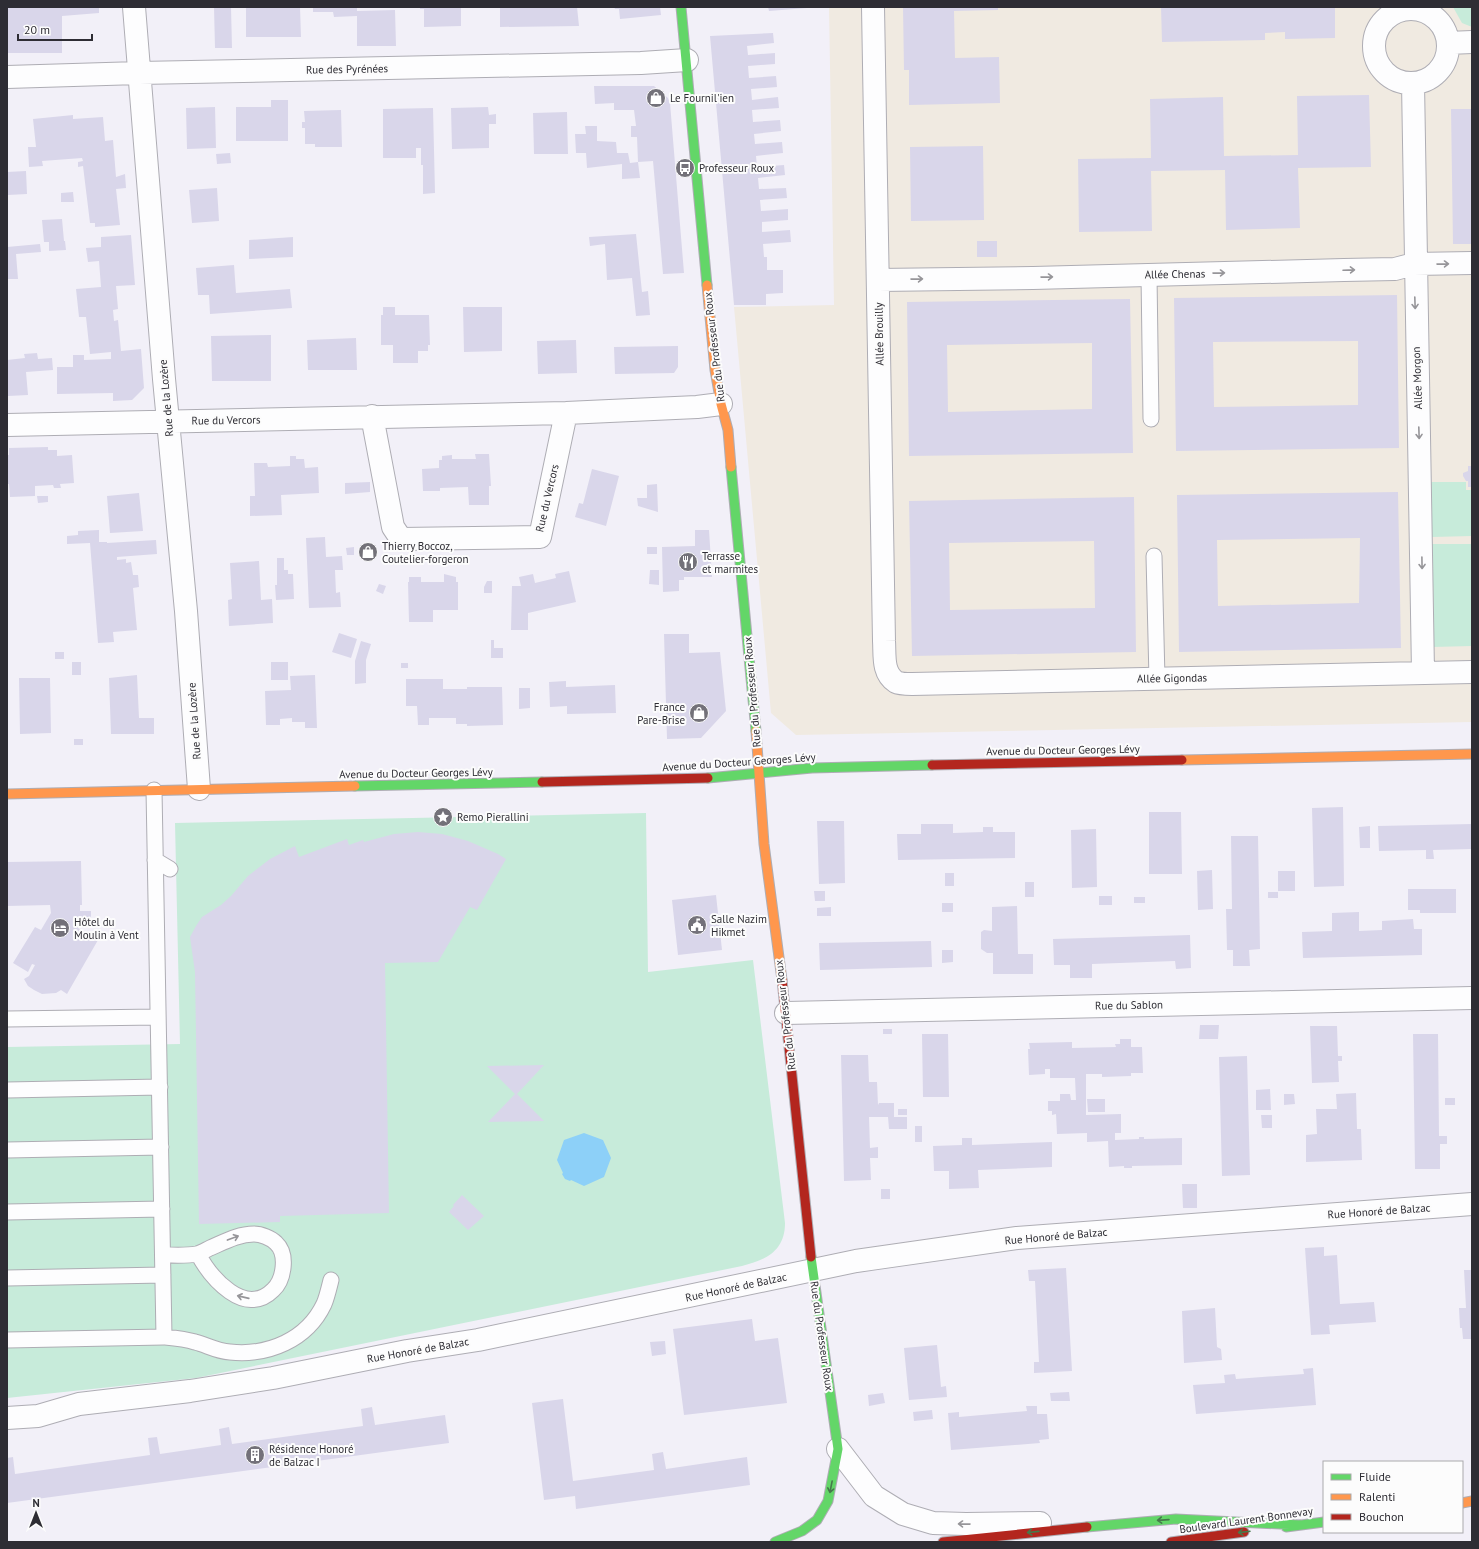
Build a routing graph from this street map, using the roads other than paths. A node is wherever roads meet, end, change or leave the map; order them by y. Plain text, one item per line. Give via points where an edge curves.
1 (134, 7) edge
2 (681, 7) edge
3 (873, 7) edge
4 (1412, 8) edge
5 (1472, 42) edge
6 (1448, 43) junction
7 (687, 60) junction
8 (139, 73) junction
9 (7, 77) edge
10 (1413, 82) junction
11 (1472, 263) edge
12 (1414, 264) junction
13 (1148, 275) junction
14 (878, 280) junction
15 (721, 404) junction
16 (566, 413) junction
17 (372, 416) junction
18 (1151, 419) dead end
19 (168, 421) junction
20 (7, 425) edge
21 (1154, 556) dead end
22 (885, 662) joint
23 (1472, 672) edge
24 (1423, 673) junction
25 (1157, 679) junction
26 (1472, 754) edge
27 (758, 773) junction
28 (199, 789) junction
29 (154, 790) junction
30 (7, 794) edge
31 (155, 860) junction
32 (170, 869) dead end
33 (1472, 998) edge
34 (786, 1013) junction
35 (158, 1017) junction
36 (7, 1019) edge
37 (160, 1087) junction
38 (7, 1090) edge
39 (161, 1147) junction
40 (7, 1150) edge
41 (1472, 1204) edge
42 (162, 1208) junction
43 (7, 1212) edge
44 (163, 1254) junction
45 (198, 1254) junction
46 (813, 1270) junction
47 (163, 1275) junction
48 (7, 1278) edge
49 (331, 1280) dead end
50 (164, 1337) junction
51 (7, 1340) edge
52 (7, 1418) edge
53 (838, 1449) junction
54 (1129, 1522) junction
55 (1323, 1522) edge
56 (1300, 1525) junction
57 (775, 1542) edge
58 (943, 1542) edge
59 (1171, 1542) edge

1 - 8 street, Rue de la Lozère
2 - 7 main road, Rue du Professeur Roux
3 - 14 street, Allée Brouilly
4 - 6 street via 1436,18 1445,30
4 - 10 street via 1398,11 1386,18 1378,30 1375,43 1376,56 1381,67 1390,76 1401,81
5 - 6 street
6 - 10 street via 1447,55 1435,74
7 - 8 street, Rue des Pyrénées
7 - 15 main road, Rue du Professeur Roux via 712,343
8 - 9 street, Rue des Pyrénées
8 - 19 street, Rue de la Lozère
10 - 12 street, Allée Morgon
12 -> 11 street, Allée Chenas
13 -> 12 street, Allée Chenas via 1388,269
12 -> 24 street, Allée Morgon
14 -> 13 street, Allée Chenas
13 - 18 lane
14 - 22 street, Allée Brouilly
15 - 16 street, Rue du Vercors
15 - 27 main road, Rue du Professeur Roux via 728,430
16 - 17 street, Rue du Vercors
16 - 17 street, Rue du Vercors via 540,537 402,539 393,527
17 - 19 street, Rue du Vercors
19 - 20 street, Rue du Vercors
19 - 28 street, Rue de la Lozère
21 - 25 lane
22 - 25 street, Allée Gigondas via 888,674 897,682 912,684
23 - 24 street, Allée Gigondas
24 - 25 street, Allée Gigondas
26 - 27 main road, Avenue du Docteur Georges Lévy via 812,768
27 - 28 main road, Avenue du Docteur Georges Lévy via 693,779
27 - 34 main road, Rue du Professeur Roux via 764,844
28 - 29 main road, Avenue du Docteur Georges Lévy
29 - 30 main road, Avenue du Docteur Georges Lévy
29 - 31 lane
31 - 32 lane
31 - 35 lane
33 - 34 street, Rue du Sablon
34 - 46 main road, Rue du Professeur Roux
35 - 36 lane
35 - 37 lane
37 - 38 lane
37 - 39 lane
39 - 40 lane
39 - 42 lane
41 - 46 street, Rue Honoré de Balzac via 1017,1238 856,1261
42 - 43 lane
42 - 44 lane
44 - 45 lane
44 - 47 lane
45 -> 45 lane via 236,1236 253,1234 276,1243 282,1255 283,1267 274,1290 263,1298 248,1299 234,1295 218,1282 204,1266
46 - 52 street, Rue Honoré de Balzac via 478,1340 407,1351 273,1378 79,1404 38,1416
46 - 53 main road, Rue du Professeur Roux
47 - 48 lane
47 - 50 lane
49 - 50 lane via 316,1318 290,1341 272,1349 248,1353 230,1352
50 - 51 lane
54 -> 53 street, Rue du Professeur Roux via 933,1523 903,1514 874,1496
53 -> 57 main road, Rue du Professeur Roux via 828,1501 817,1520 802,1531
56 -> 54 main road via 1176,1519
54 -> 58 main road
55 - 56 main road, Boulevard Laurent Bonnevay
56 -> 59 main road, Boulevard Laurent Bonnevay

